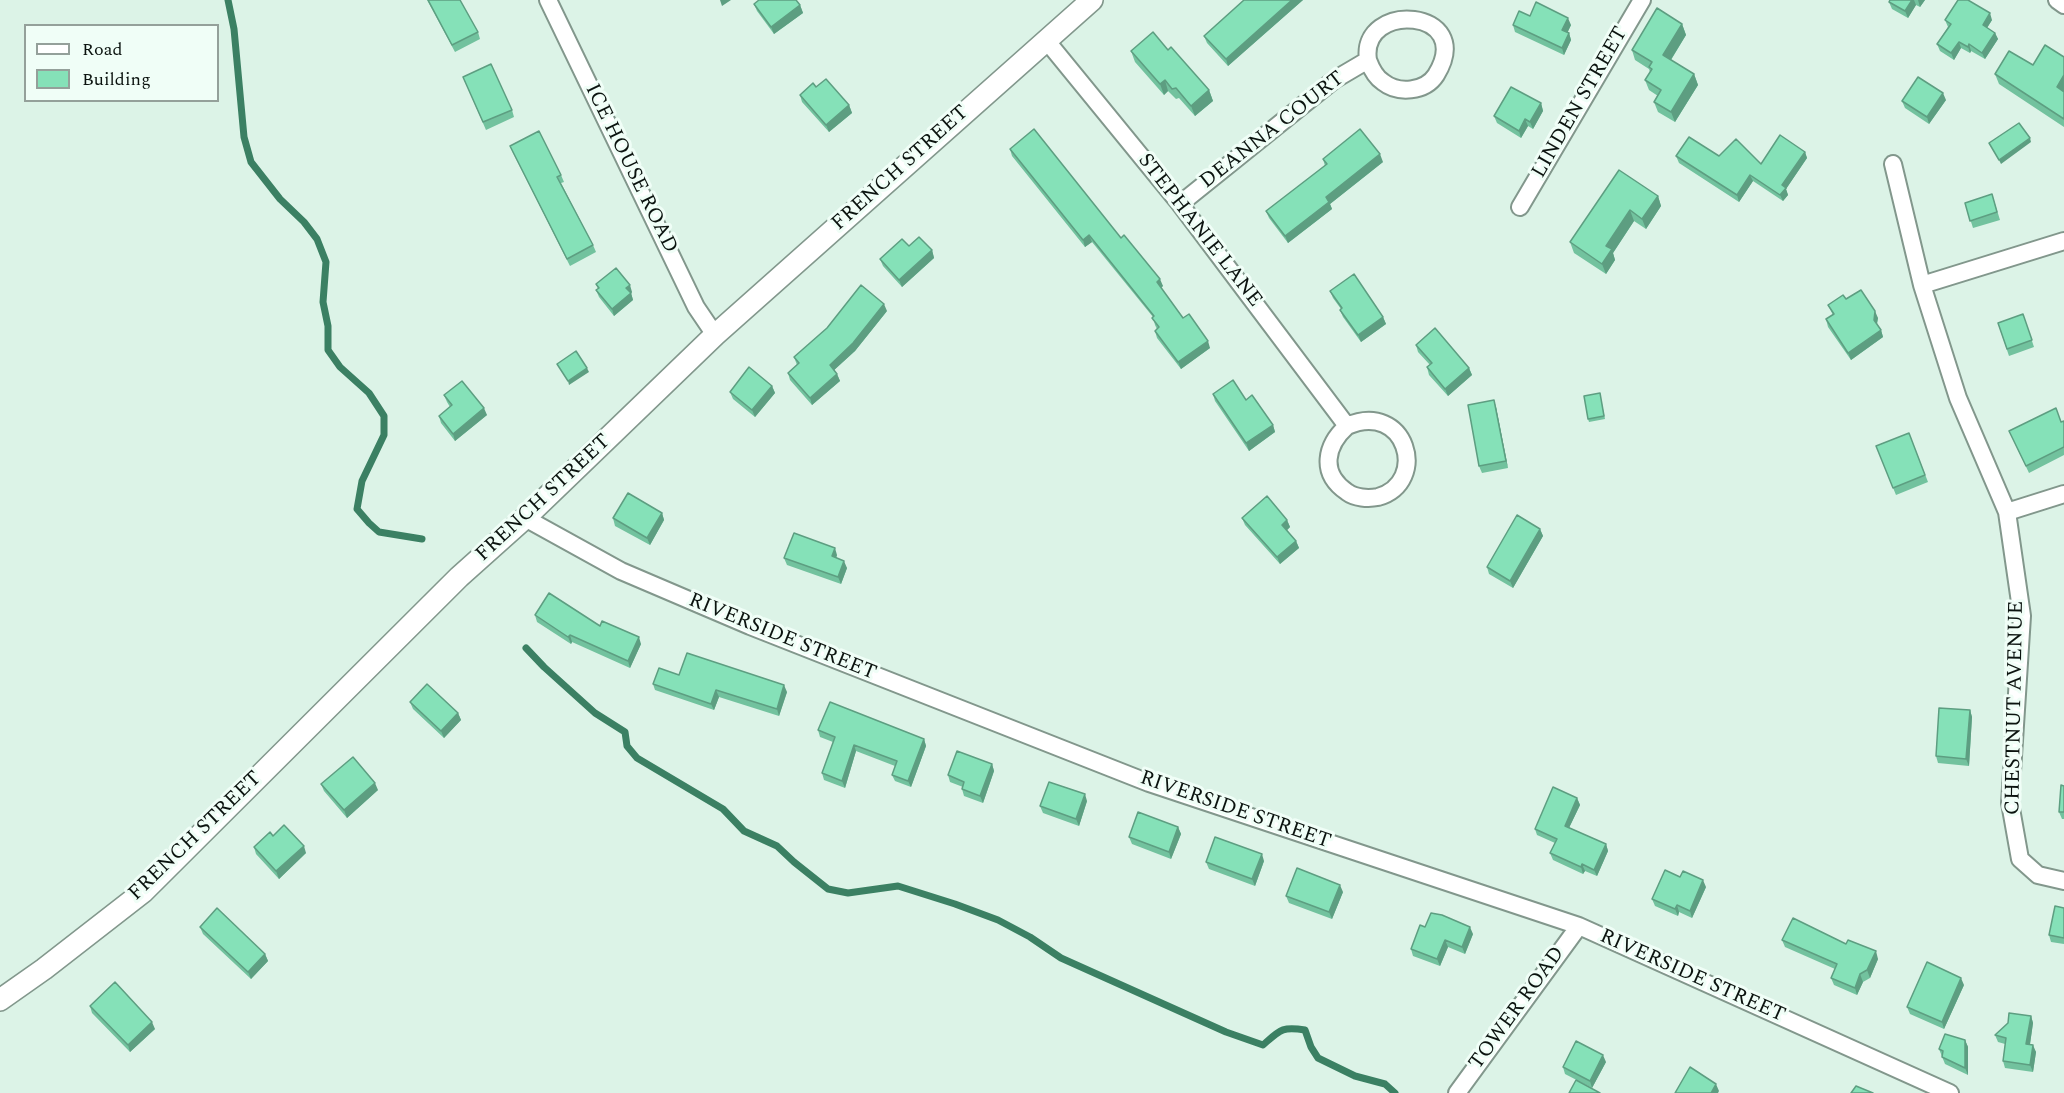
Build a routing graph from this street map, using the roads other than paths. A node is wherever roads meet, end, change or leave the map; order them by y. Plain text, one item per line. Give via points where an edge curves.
1 (548, 0) edge
2 (1092, 0) edge
3 (1642, 0) edge
4 (2057, 0) edge
5 (2064, 5) edge
6 (1046, 40) junction
7 (1368, 60) junction
8 (1893, 165) dead end
9 (1180, 204) junction
10 (1520, 207) dead end
11 (2064, 241) edge
12 (1922, 285) junction
13 (715, 335) junction
14 (1347, 426) junction
15 (2064, 494) edge
16 (2007, 512) junction
17 (525, 518) junction
18 (2064, 881) edge
19 (1579, 926) junction
20 (0, 1000) edge
21 (1457, 1093) edge
22 (1950, 1093) edge

1 - 13 street, ICE HOUSE ROAD via 696,307
2 - 6 street, FRENCH STREET
3 - 10 street, LINDEN STREET
4 - 5 street
6 - 9 street, STEPHANIE LANE
6 - 13 street, FRENCH STREET
7 - 7 street, DEANNA COURT via 1382,82 1408,90 1423,86 1434,78 1444,60 1442,34 1423,15 1396,13 1378,24 1369,38
7 - 9 street, DEANNA COURT via 1334,80
8 - 12 street, CHESTNUT AVENUE
9 - 14 street, STEPHANIE LANE
11 - 12 street
12 - 16 street, CHESTNUT AVENUE via 1958,398
13 - 17 street, FRENCH STREET
14 - 14 street via 1369,420 1383,423 1398,434 1407,457 1405,471 1395,488 1386,494 1360,498 1347,493 1334,480 1328,458 1331,445
15 - 16 street
16 - 18 street, CHESTNUT AVENUE via 2022,616 2010,803 2020,859 2038,875
17 - 19 street, RIVERSIDE STREET via 621,571 750,626 1149,783
17 - 20 street, FRENCH STREET via 459,577 143,892
19 - 21 street, TOWER ROAD
19 - 22 street, RIVERSIDE STREET

